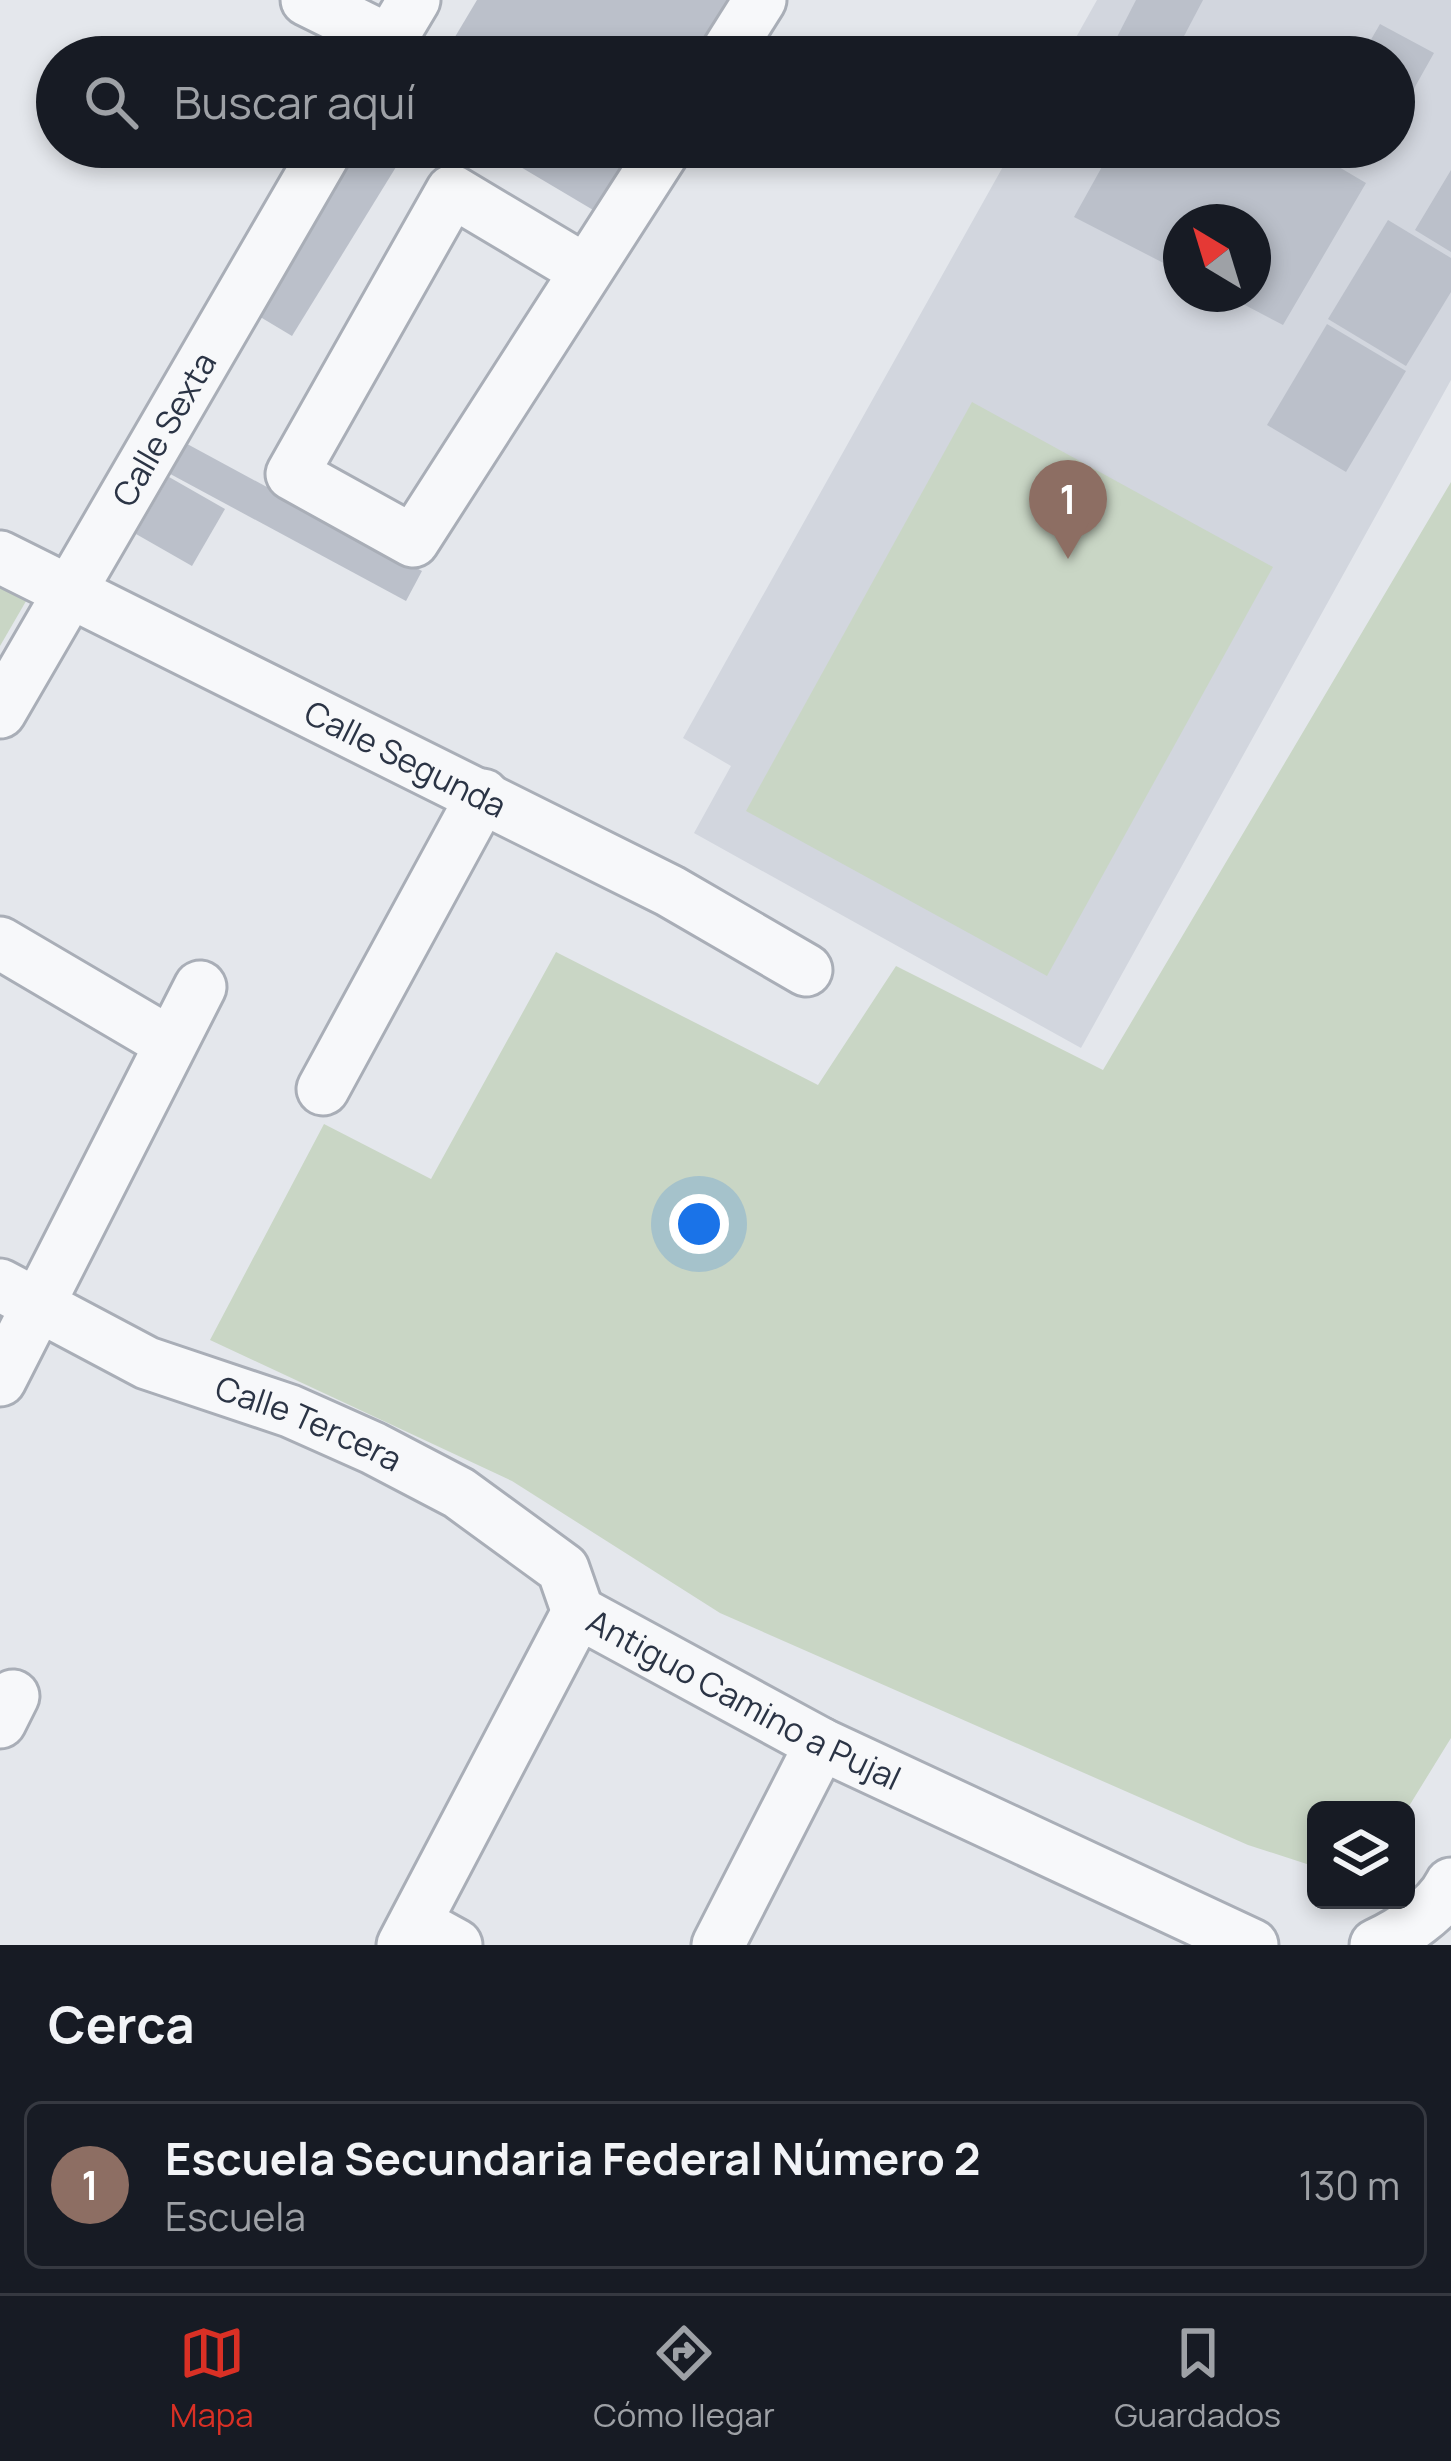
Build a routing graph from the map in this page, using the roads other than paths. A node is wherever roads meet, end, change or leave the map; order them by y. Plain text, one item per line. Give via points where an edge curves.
1 (307, 0) edge
2 (760, 0) edge
3 (395, 33) edge
4 (737, 36) edge
5 (316, 168) edge
6 (652, 168) edge
7 (586, 271) junction
8 (0, 557) edge
9 (70, 595) junction
10 (0, 712) edge
11 (483, 795) junction
12 (0, 943) edge
13 (806, 970) dead end
14 (200, 987) dead end
15 (170, 1042) junction
16 (323, 1089) dead end
17 (18, 1295) edge
18 (0, 1380) edge
19 (578, 1612) junction
20 (821, 1744) junction
21 (1451, 1884) edge
22 (425, 1938) edge
23 (718, 1945) edge
24 (1252, 1945) edge
25 (1376, 1945) edge

1 - 3 street
2 - 4 street
5 - 9 street, Calle Sexta
6 - 7 street
7 - 7 street via 412,542 292,474 452,191
8 - 9 street, Calle Segunda
9 - 10 street, Calle Sexta
9 - 11 street, Calle Segunda
11 - 13 street, Calle Segunda
11 - 16 street
12 - 15 street
14 - 15 street
15 - 17 street
17 - 18 street
17 - 19 street, Calle Tercera via 147,1363 290,1411 459,1493 563,1569
19 - 20 street, Antiguo Camino a Pujal
19 - 22 street, Antiguo Camino a Pujal
20 - 23 street
20 - 24 street, Antiguo Camino a Pujal
21 - 25 street via 1445,1897

